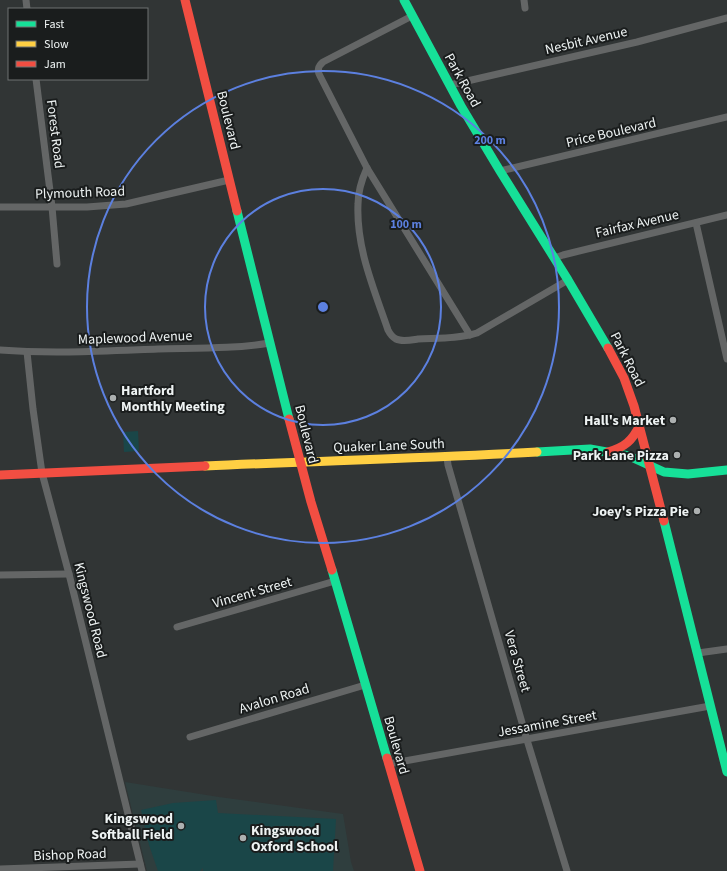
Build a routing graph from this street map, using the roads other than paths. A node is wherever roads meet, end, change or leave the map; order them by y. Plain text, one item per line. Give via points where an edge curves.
1 (184, 0) edge
2 (404, 0) edge
3 (524, 0) edge
4 (525, 8) dead end
5 (412, 16) junction
6 (727, 18) edge
7 (36, 80) edge
8 (450, 86) junction
9 (727, 117) edge
10 (367, 168) junction
11 (500, 172) junction
12 (229, 180) junction
13 (52, 206) junction
14 (0, 207) edge
15 (727, 215) edge
16 (696, 223) junction
17 (554, 258) junction
18 (57, 264) dead end
19 (568, 280) junction
20 (470, 335) junction
21 (270, 343) junction
22 (0, 350) edge
23 (27, 352) junction
24 (727, 359) edge
25 (640, 425) junction
26 (608, 452) junction
27 (448, 457) junction
28 (300, 462) junction
29 (650, 467) junction
30 (727, 470) edge
31 (42, 473) junction
32 (0, 475) edge
33 (69, 574) junction
34 (0, 575) edge
35 (335, 581) junction
36 (177, 627) dead end
37 (727, 649) edge
38 (698, 653) junction
39 (365, 685) junction
40 (710, 706) junction
41 (190, 737) dead end
42 (527, 740) junction
43 (388, 764) junction
44 (727, 772) edge
45 (141, 868) edge
46 (0, 869) edge
47 (420, 871) edge
48 (567, 871) edge

1 - 12 main road, Boulevard
2 - 5 main road, Park Road
3 - 4 street
5 - 8 main road, Park Road
5 - 10 street via 323,62 319,67 320,76
6 - 8 street, Nesbit Avenue
7 - 13 street, Forest Road
8 - 11 main road, Park Road
9 - 11 street, Price Boulevard
10 - 20 street
10 - 20 street via 361,183 358,224 364,258 390,334 400,340
11 - 17 main road, Park Road
12 - 13 street, Plymouth Road via 126,204
12 - 21 main road, Boulevard
13 - 14 street, Plymouth Road
13 - 18 street, Forest Road
15 - 16 street, Fairfax Avenue
16 - 17 street, Fairfax Avenue
16 - 24 street
17 - 19 main road, Park Road
19 - 20 street
19 - 25 main road, Park Road via 617,362
21 - 23 street, Maplewood Avenue via 90,352
21 - 28 main road, Boulevard
22 - 23 street, Maplewood Avenue
23 - 31 street, Kingswood Road
25 - 26 main road via 635,435 624,446
25 - 29 main road, Park Road
26 - 27 main road, Quaker Lane South via 590,449
26 - 29 main road, Quaker Lane South via 629,456
27 - 28 main road, Quaker Lane South
27 - 42 street, Vera Street via 448,465
28 - 31 main road, Quaker Lane South
28 - 35 main road, Boulevard
29 - 30 main road, Quaker Lane South via 682,474
29 - 38 main road, Park Road
31 - 32 main road, Quaker Lane South
31 - 33 street, Kingswood Road
33 - 34 street
33 - 45 street, Kingswood Road
35 - 36 street, Vincent Street
35 - 39 main road, Boulevard
37 - 38 street
38 - 40 main road, Park Road
39 - 41 street, Avalon Road
39 - 43 main road, Boulevard
40 - 42 street, Jessamine Street
40 - 44 main road, Park Road
42 - 43 street, Jessamine Street
42 - 48 street, Vera Street
43 - 47 main road, Boulevard
45 - 46 street, Bishop Road

